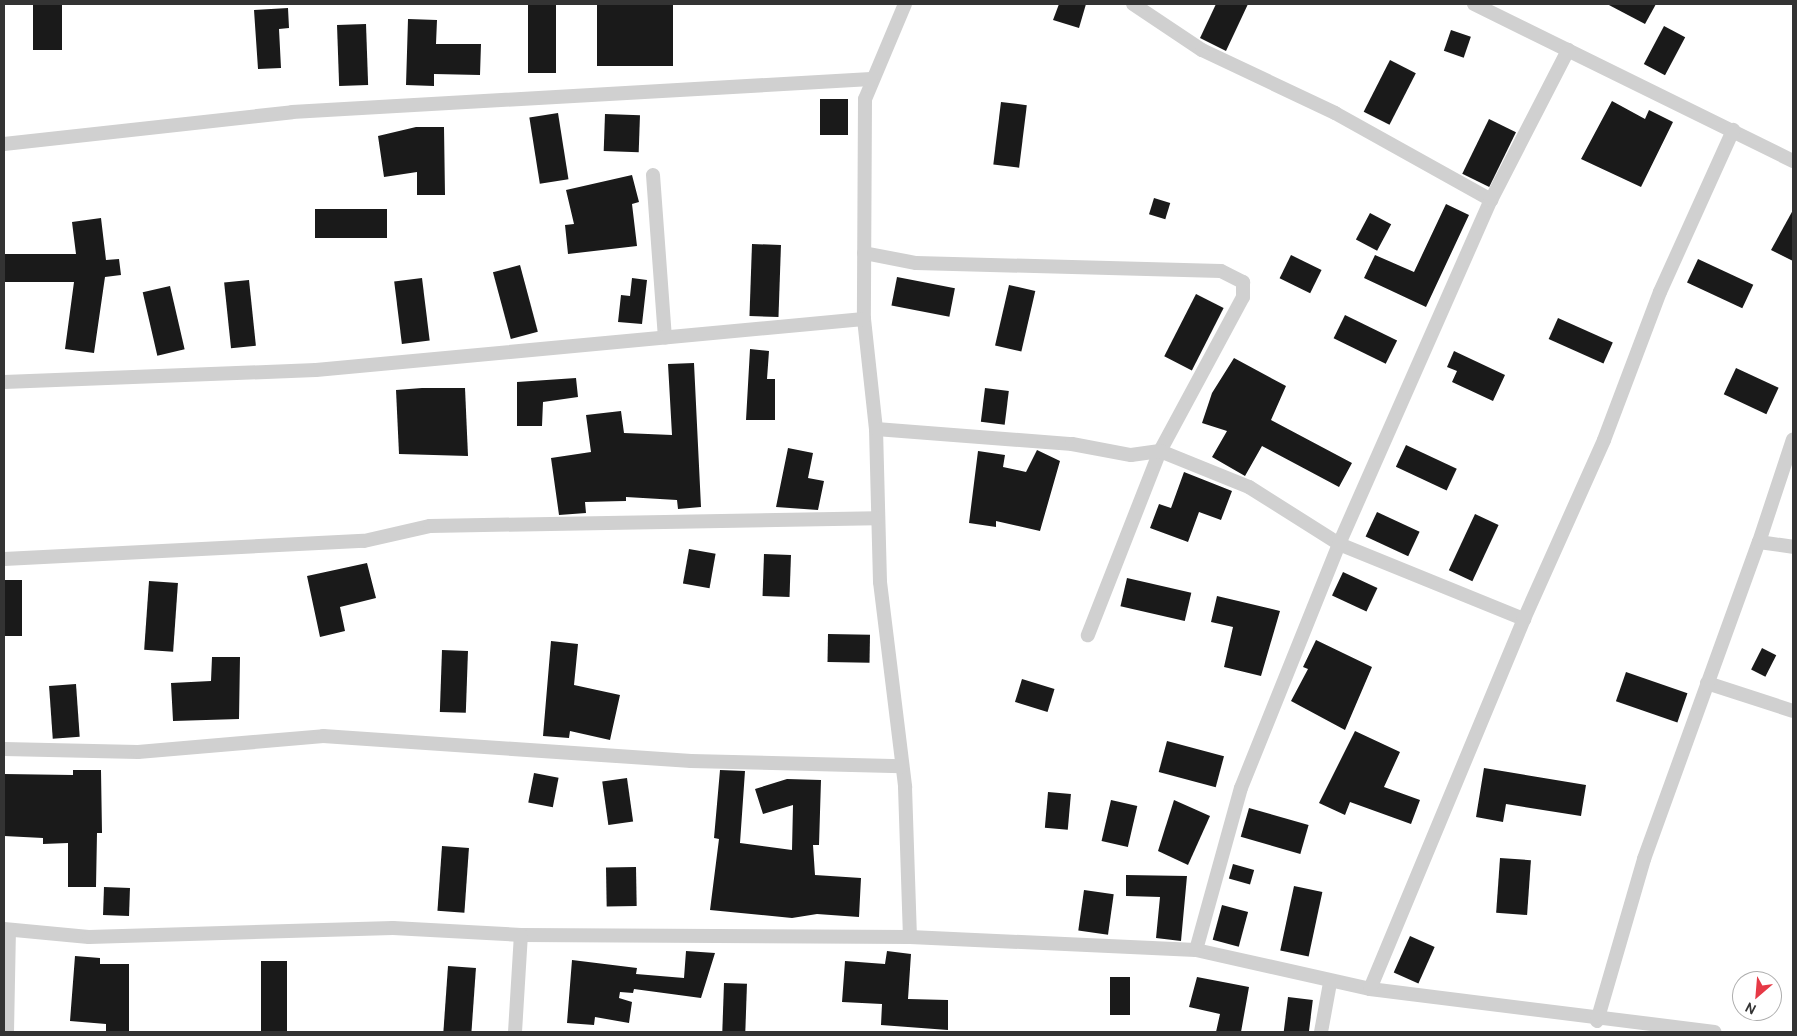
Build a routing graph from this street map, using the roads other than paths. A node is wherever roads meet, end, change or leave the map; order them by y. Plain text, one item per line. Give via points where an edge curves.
1 (905, 4) edge
2 (1133, 4) edge
3 (1474, 4) edge
4 (1568, 50) junction
5 (871, 79) junction
6 (1733, 130) junction
7 (4, 144) edge
8 (1793, 161) edge
9 (652, 175) dead end
10 (1491, 200) junction
11 (864, 253) junction
12 (864, 319) junction
13 (665, 338) junction
14 (4, 382) edge
15 (876, 429) junction
16 (1793, 439) edge
17 (1160, 451) junction
18 (876, 518) junction
19 (1760, 542) junction
20 (1339, 544) junction
21 (1793, 547) edge
22 (4, 559) edge
23 (1524, 619) junction
24 (1088, 635) dead end
25 (1707, 683) junction
26 (1793, 711) edge
27 (4, 749) edge
28 (902, 766) junction
29 (6, 930) edge
30 (521, 935) junction
31 (910, 938) junction
32 (1196, 950) junction
33 (1330, 983) junction
34 (1370, 989) junction
35 (1597, 1021) junction
36 (7, 1032) edge
37 (515, 1032) edge
38 (1321, 1032) edge
39 (1714, 1032) edge

1 - 5 street
2 - 10 street via 1202,50 1335,113
3 - 4 street
4 - 6 street
4 - 10 street
5 - 7 street via 292,112
5 - 11 street via 865,99
6 - 8 street
6 - 23 street via 1660,292 1604,440
9 - 13 street
10 - 20 street
11 - 12 street
11 - 17 street via 916,263 1221,271 1244,282 1243,297
12 - 13 street
12 - 15 street
13 - 14 street via 316,370
15 - 17 street via 1072,444 1131,455
15 - 18 street
16 - 19 street
17 - 20 street via 1248,487
17 - 24 street
18 - 22 street via 430,526 364,541
18 - 28 street
19 - 21 street
19 - 25 street
20 - 23 street
20 - 32 street via 1241,788
23 - 34 street
25 - 26 street
25 - 35 street via 1644,859
27 - 28 street via 138,752 323,736 691,762
28 - 31 street
29 - 30 street via 89,936 393,928
29 - 36 street
30 - 31 street
30 - 37 street
31 - 32 street
32 - 33 street
33 - 34 street
33 - 38 street
34 - 35 street
35 - 39 street

